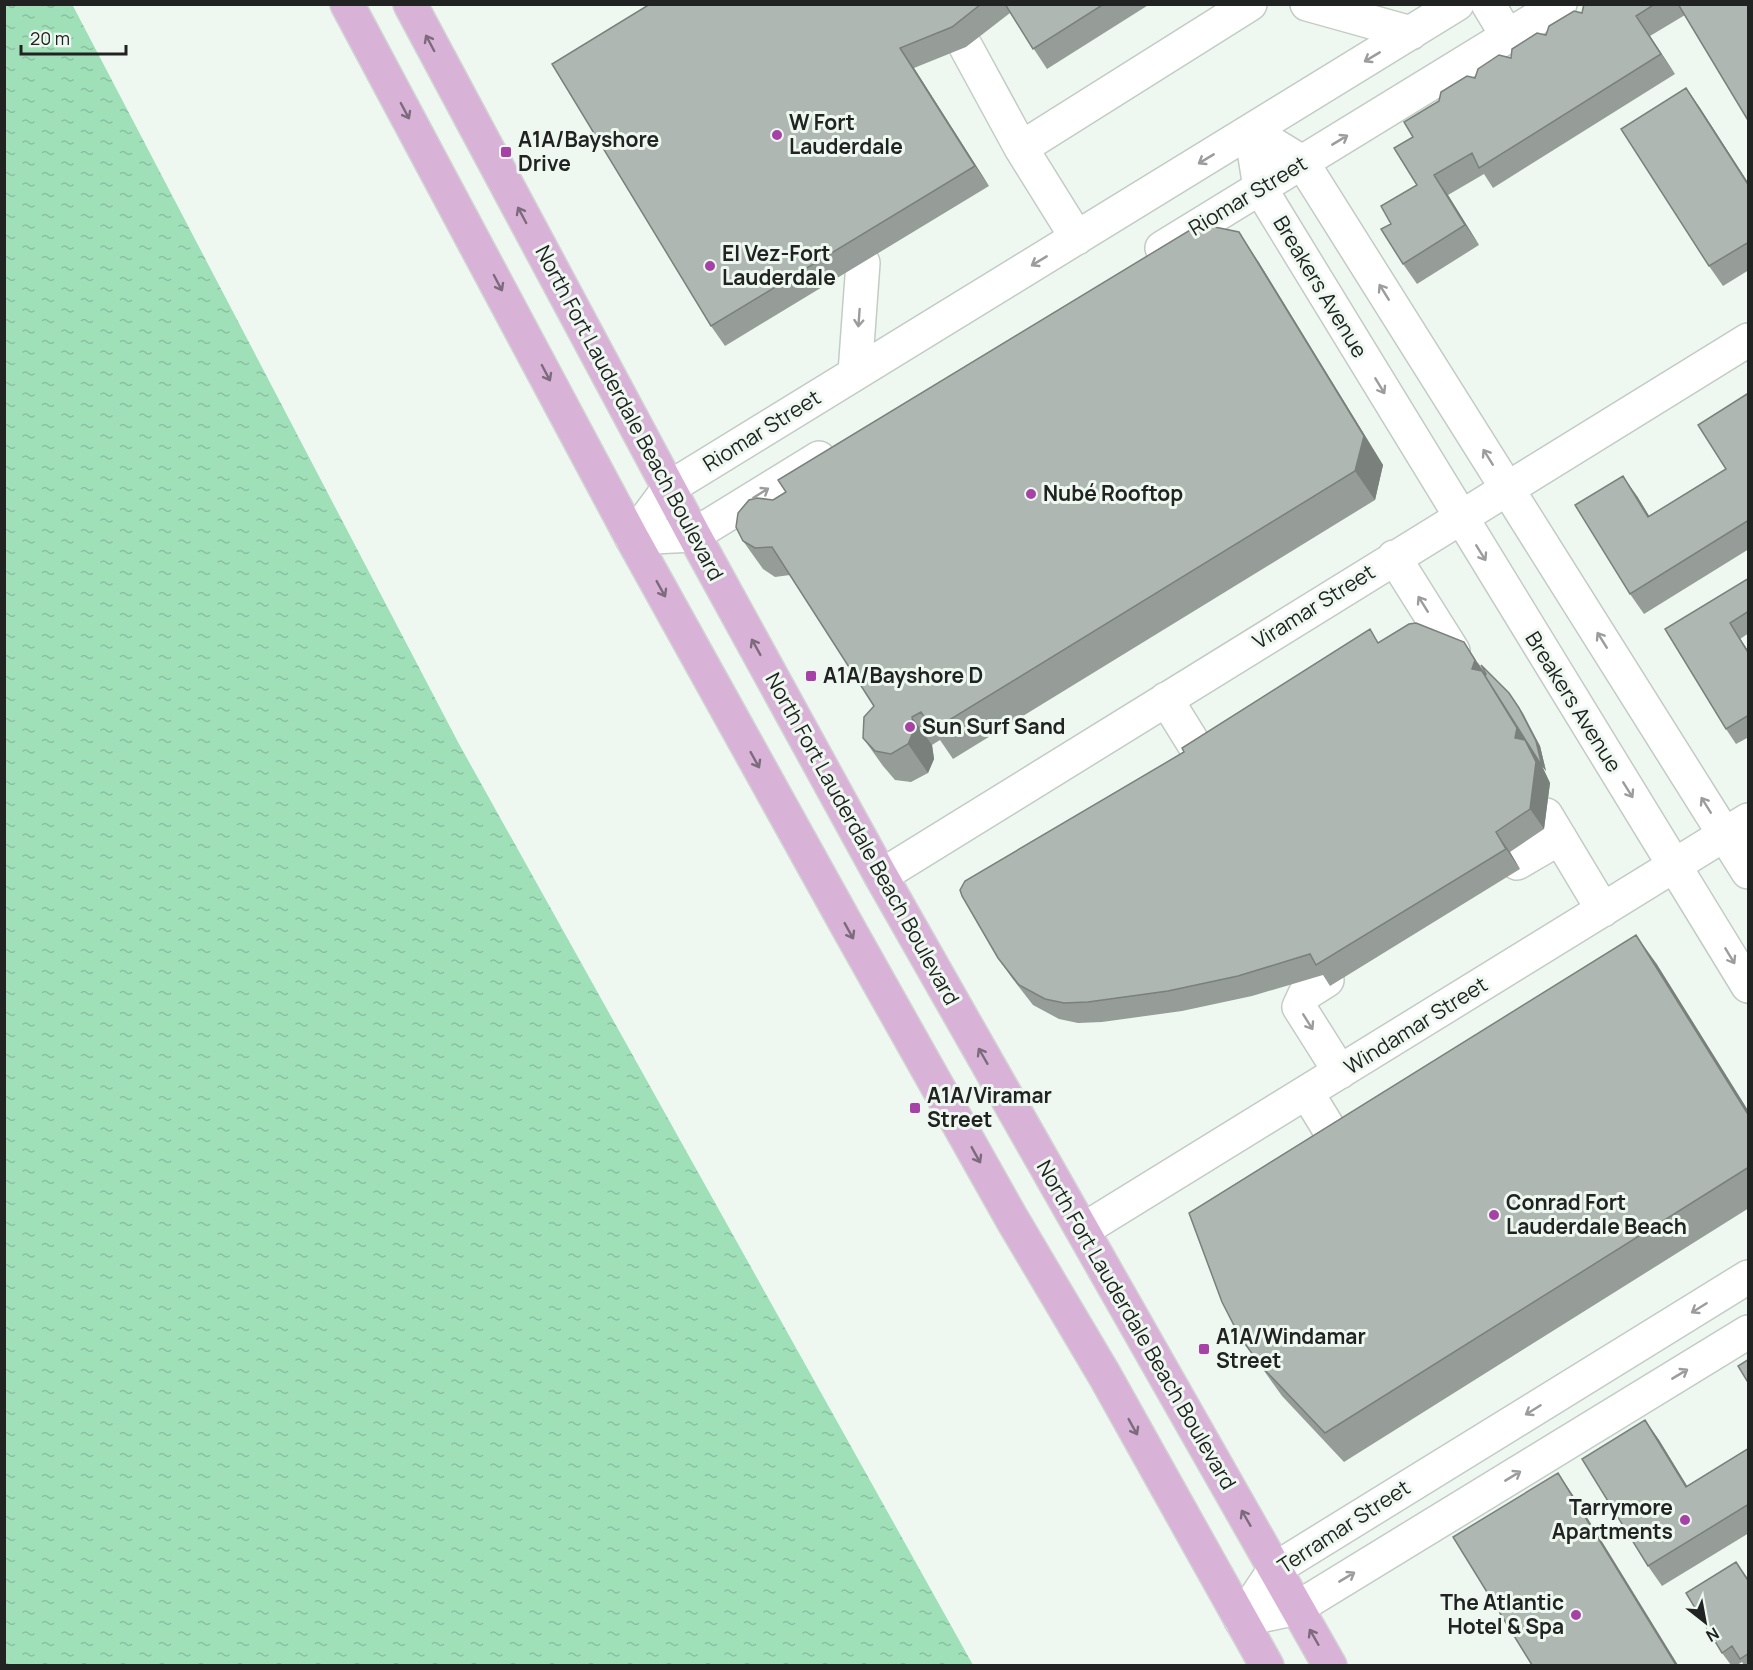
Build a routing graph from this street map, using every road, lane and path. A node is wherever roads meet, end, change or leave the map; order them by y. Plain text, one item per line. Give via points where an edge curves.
1 (347, 4) edge
2 (410, 4) edge
3 (1250, 4) edge
4 (1307, 4) edge
5 (1458, 4) edge
6 (1488, 4) edge
7 (1560, 4) edge
8 (1411, 33) junction
9 (1508, 37) junction
10 (966, 47) edge
11 (1251, 131) junction
12 (1021, 148) junction
13 (1302, 162) junction
14 (1260, 188) junction
15 (1077, 238) junction
16 (863, 263) edge
17 (1132, 266) edge
18 (1749, 340) edge
19 (855, 373) junction
20 (849, 440) edge
21 (669, 488) junction
22 (1507, 488) junction
23 (1459, 518) junction
24 (693, 535) junction
25 (632, 538) junction
26 (1394, 557) junction
27 (1453, 651) edge
28 (1166, 699) junction
29 (1205, 762) edge
30 (1737, 827) edge
31 (1517, 863) dead end
32 (1675, 866) junction
33 (1749, 872) edge
34 (881, 876) junction
35 (1603, 910) junction
36 (1327, 980) edge
37 (1749, 986) edge
38 (1340, 1072) junction
39 (1307, 1093) junction
40 (1345, 1155) edge
41 (1083, 1230) junction
42 (1749, 1277) edge
43 (1749, 1332) edge
44 (1275, 1569) junction
45 (1297, 1608) junction
46 (1241, 1620) junction
47 (1267, 1665) edge
48 (1330, 1665) edge

1 -> 25 main road
21 -> 2 main road, North Fort Lauderdale Beach Boulevard
3 - 12 street
4 - 8 street
5 - 8 street, Riomar Street
6 - 9 street
7 - 9 street, Riomar Street
8 -> 11 street, Riomar Street
13 -> 9 street, Riomar Street
10 - 12 street
11 - 13 street
11 - 14 street, Breakers Avenue
11 -> 15 street, Riomar Street
12 - 15 street
13 - 14 street, Riomar Street
22 -> 13 street
14 - 17 street, Riomar Street
14 -> 23 street, Breakers Avenue
15 -> 19 street, Riomar Street
16 -> 19 street
18 - 22 street, Viramar Street
19 - 21 street, Riomar Street
24 -> 20 street
21 - 24 main road, North Fort Lauderdale Beach Boulevard
21 - 25 street, Riomar Street
22 - 23 street, Viramar Street
30 -> 22 street
23 - 26 street, Viramar Street
23 -> 32 street, Breakers Avenue
24 - 25 street
34 -> 24 main road, North Fort Lauderdale Beach Boulevard
25 -> 46 main road via 861,952
27 -> 26 street
26 - 28 street, Viramar Street
28 - 29 street
28 - 34 street, Viramar Street
30 - 32 street, Windamar Street
30 - 33 street
31 - 35 street via 1553,826
32 - 35 street, Windamar Street
32 -> 37 street, Breakers Avenue
41 -> 34 main road, North Fort Lauderdale Beach Boulevard
35 - 38 street, Windamar Street
36 -> 38 street via 1305,994 1299,1006
38 - 39 street, Windamar Street
39 - 40 street
39 - 41 street, Windamar Street
44 -> 41 main road, North Fort Lauderdale Beach Boulevard
42 -> 44 street, Terramar Street
45 -> 43 street, Terramar Street
44 - 45 main road, North Fort Lauderdale Beach Boulevard
44 - 46 street, Terramar Street
45 - 46 street, Terramar Street
48 -> 45 main road, North Fort Lauderdale Beach Boulevard
46 - 47 main road

